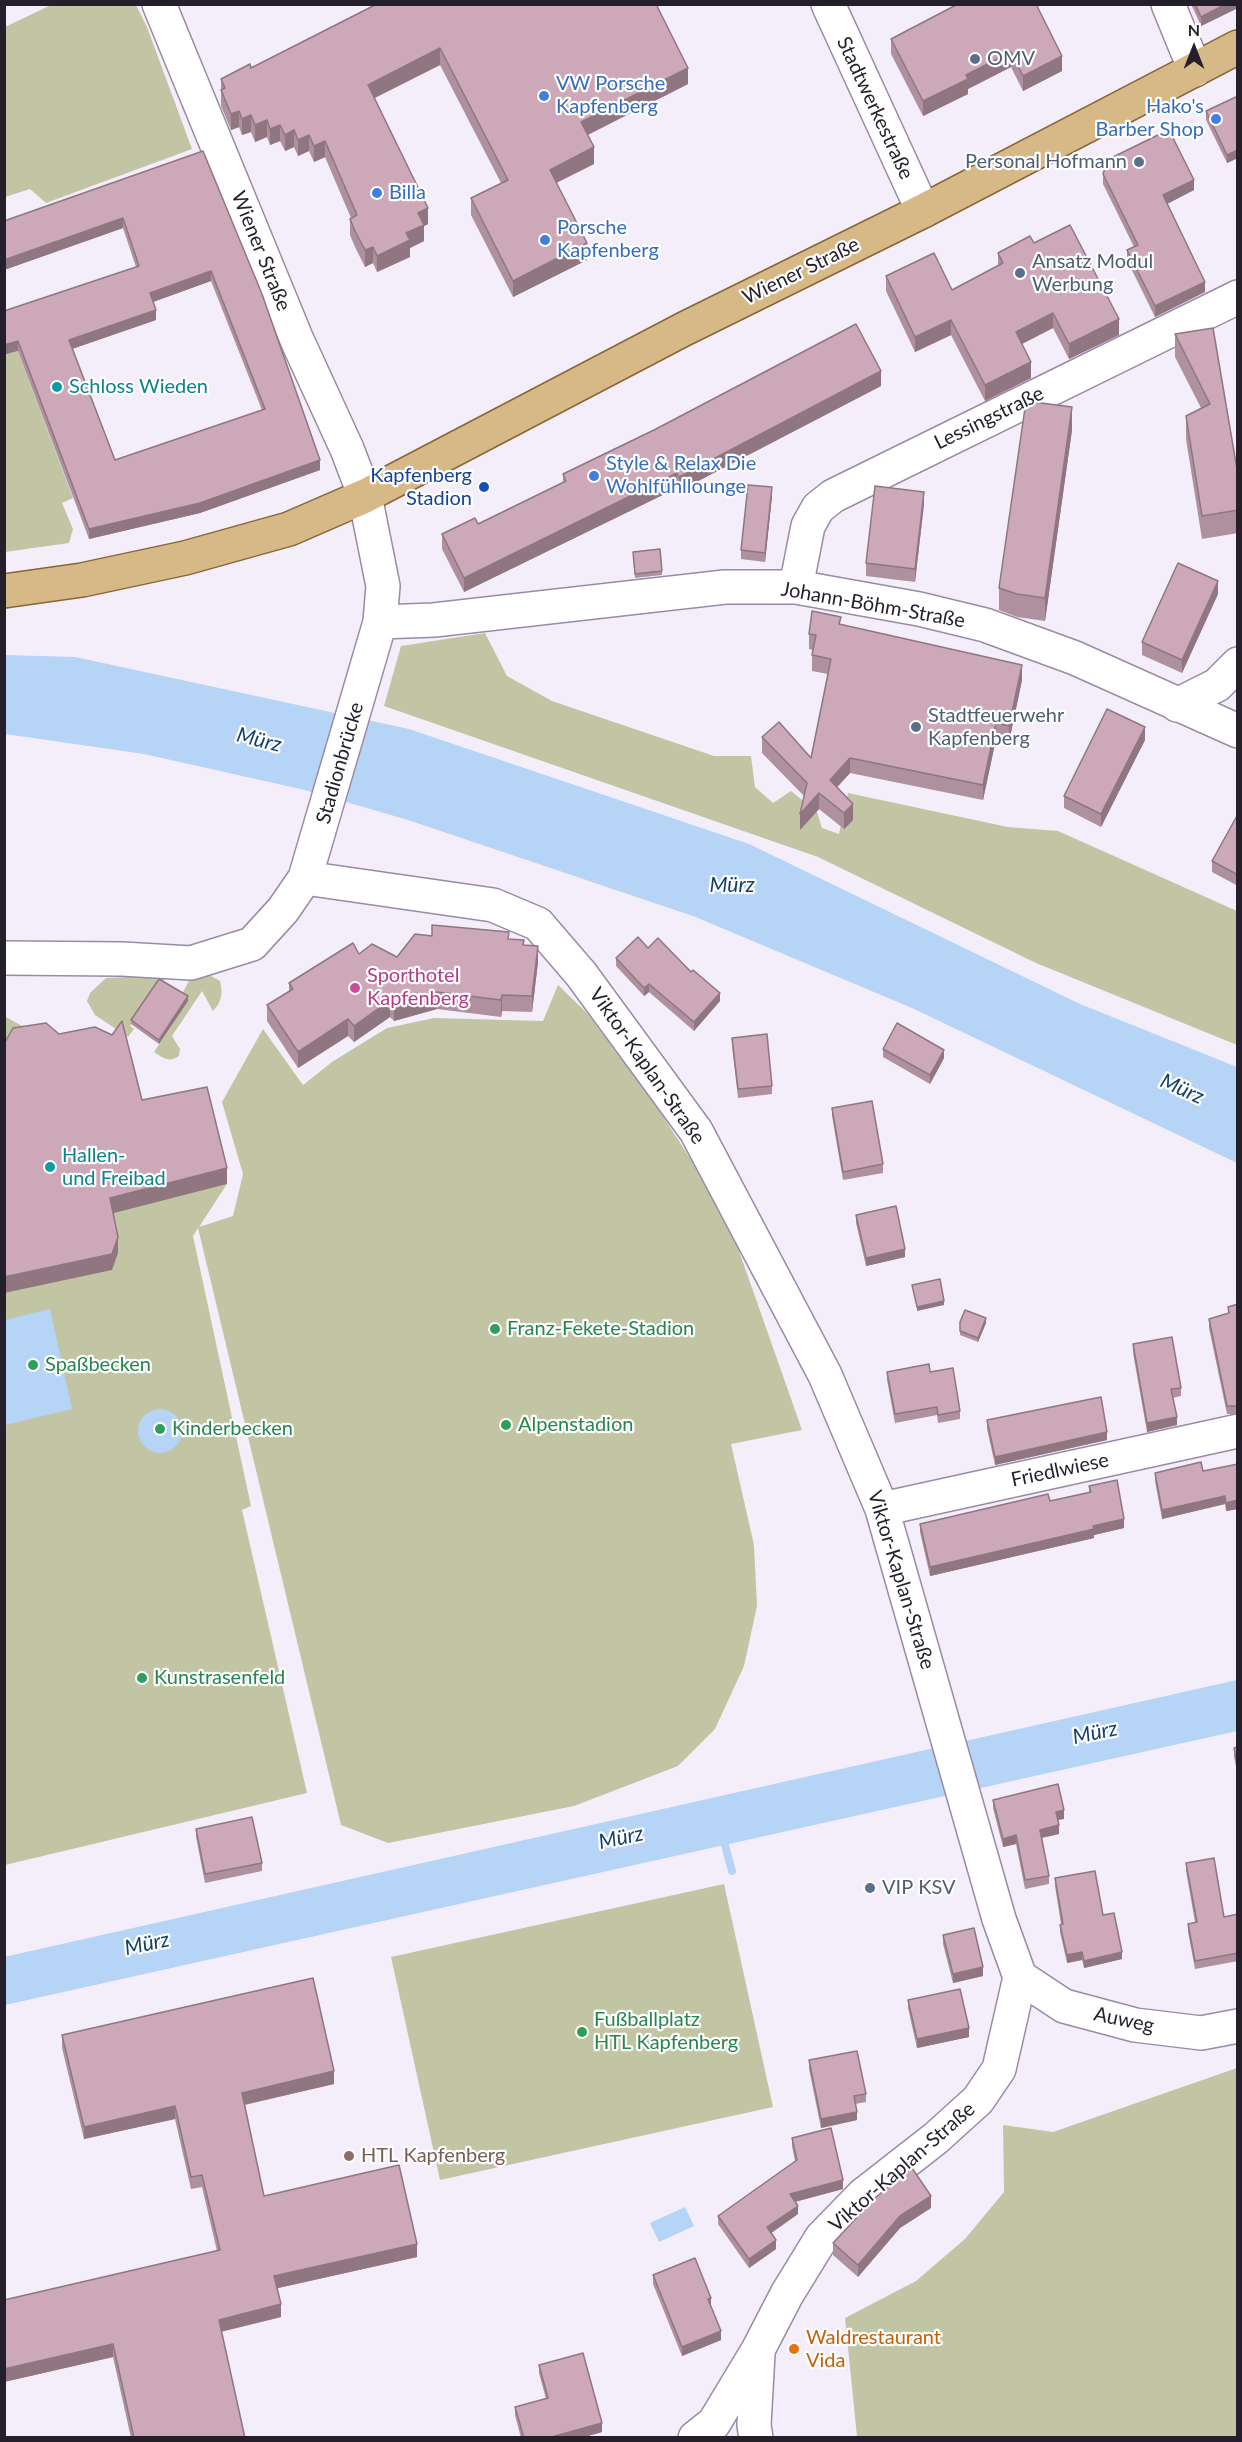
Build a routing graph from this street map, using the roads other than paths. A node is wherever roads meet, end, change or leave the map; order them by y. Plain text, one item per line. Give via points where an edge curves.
1 (159, 4) edge
2 (828, 4) edge
3 (1168, 4) edge
4 (1238, 47) edge
5 (1195, 70) junction
6 (923, 211) junction
7 (1238, 297) edge
8 (364, 496) junction
9 (796, 587) junction
10 (4, 591) edge
11 (380, 622) junction
12 (1238, 664) edge
13 (1177, 705) junction
14 (1238, 731) edge
15 (305, 878) junction
16 (4, 958) edge
17 (1238, 1431) edge
18 (882, 1509) junction
19 (1020, 1977) junction
20 (1238, 2026) edge
21 (758, 2350) junction
22 (695, 2438) edge
23 (756, 2438) edge

1 - 8 street, Wiener Straße
2 - 6 street, Stadtwerkestraße
3 - 5 street
4 - 5 main road, Wiener Straße
5 - 6 main road, Wiener Straße
6 - 8 main road, Wiener Straße via 684,329
7 - 9 street, Lessingstraße via 833,496 818,508 808,526
8 - 10 main road, Wiener Straße via 289,529 185,558 82,580
8 - 11 street via 383,586
9 - 11 street, Johann-Böhm-Straße via 725,587 434,620
9 - 13 street, Johann-Böhm-Straße via 985,625 1075,657
11 - 15 street, Stadionbrücke
12 - 13 street via 1217,685
13 - 14 street, Johann-Böhm-Straße
15 - 16 street, Stadionbrücke via 252,944 191,963
15 - 18 street, Viktor-Kaplan-Straße via 493,905 538,924 581,974 696,1131 825,1375
17 - 18 street, Friedlwiese
18 - 19 street, Viktor-Kaplan-Straße via 999,1919
19 - 20 street, Auweg via 1064,2006 1135,2025 1201,2033
19 - 21 street, Viktor-Kaplan-Straße via 999,2068 978,2100 863,2195 822,2237
21 - 22 street, Viktor-Kaplan-Straße via 714,2423
21 - 23 street

